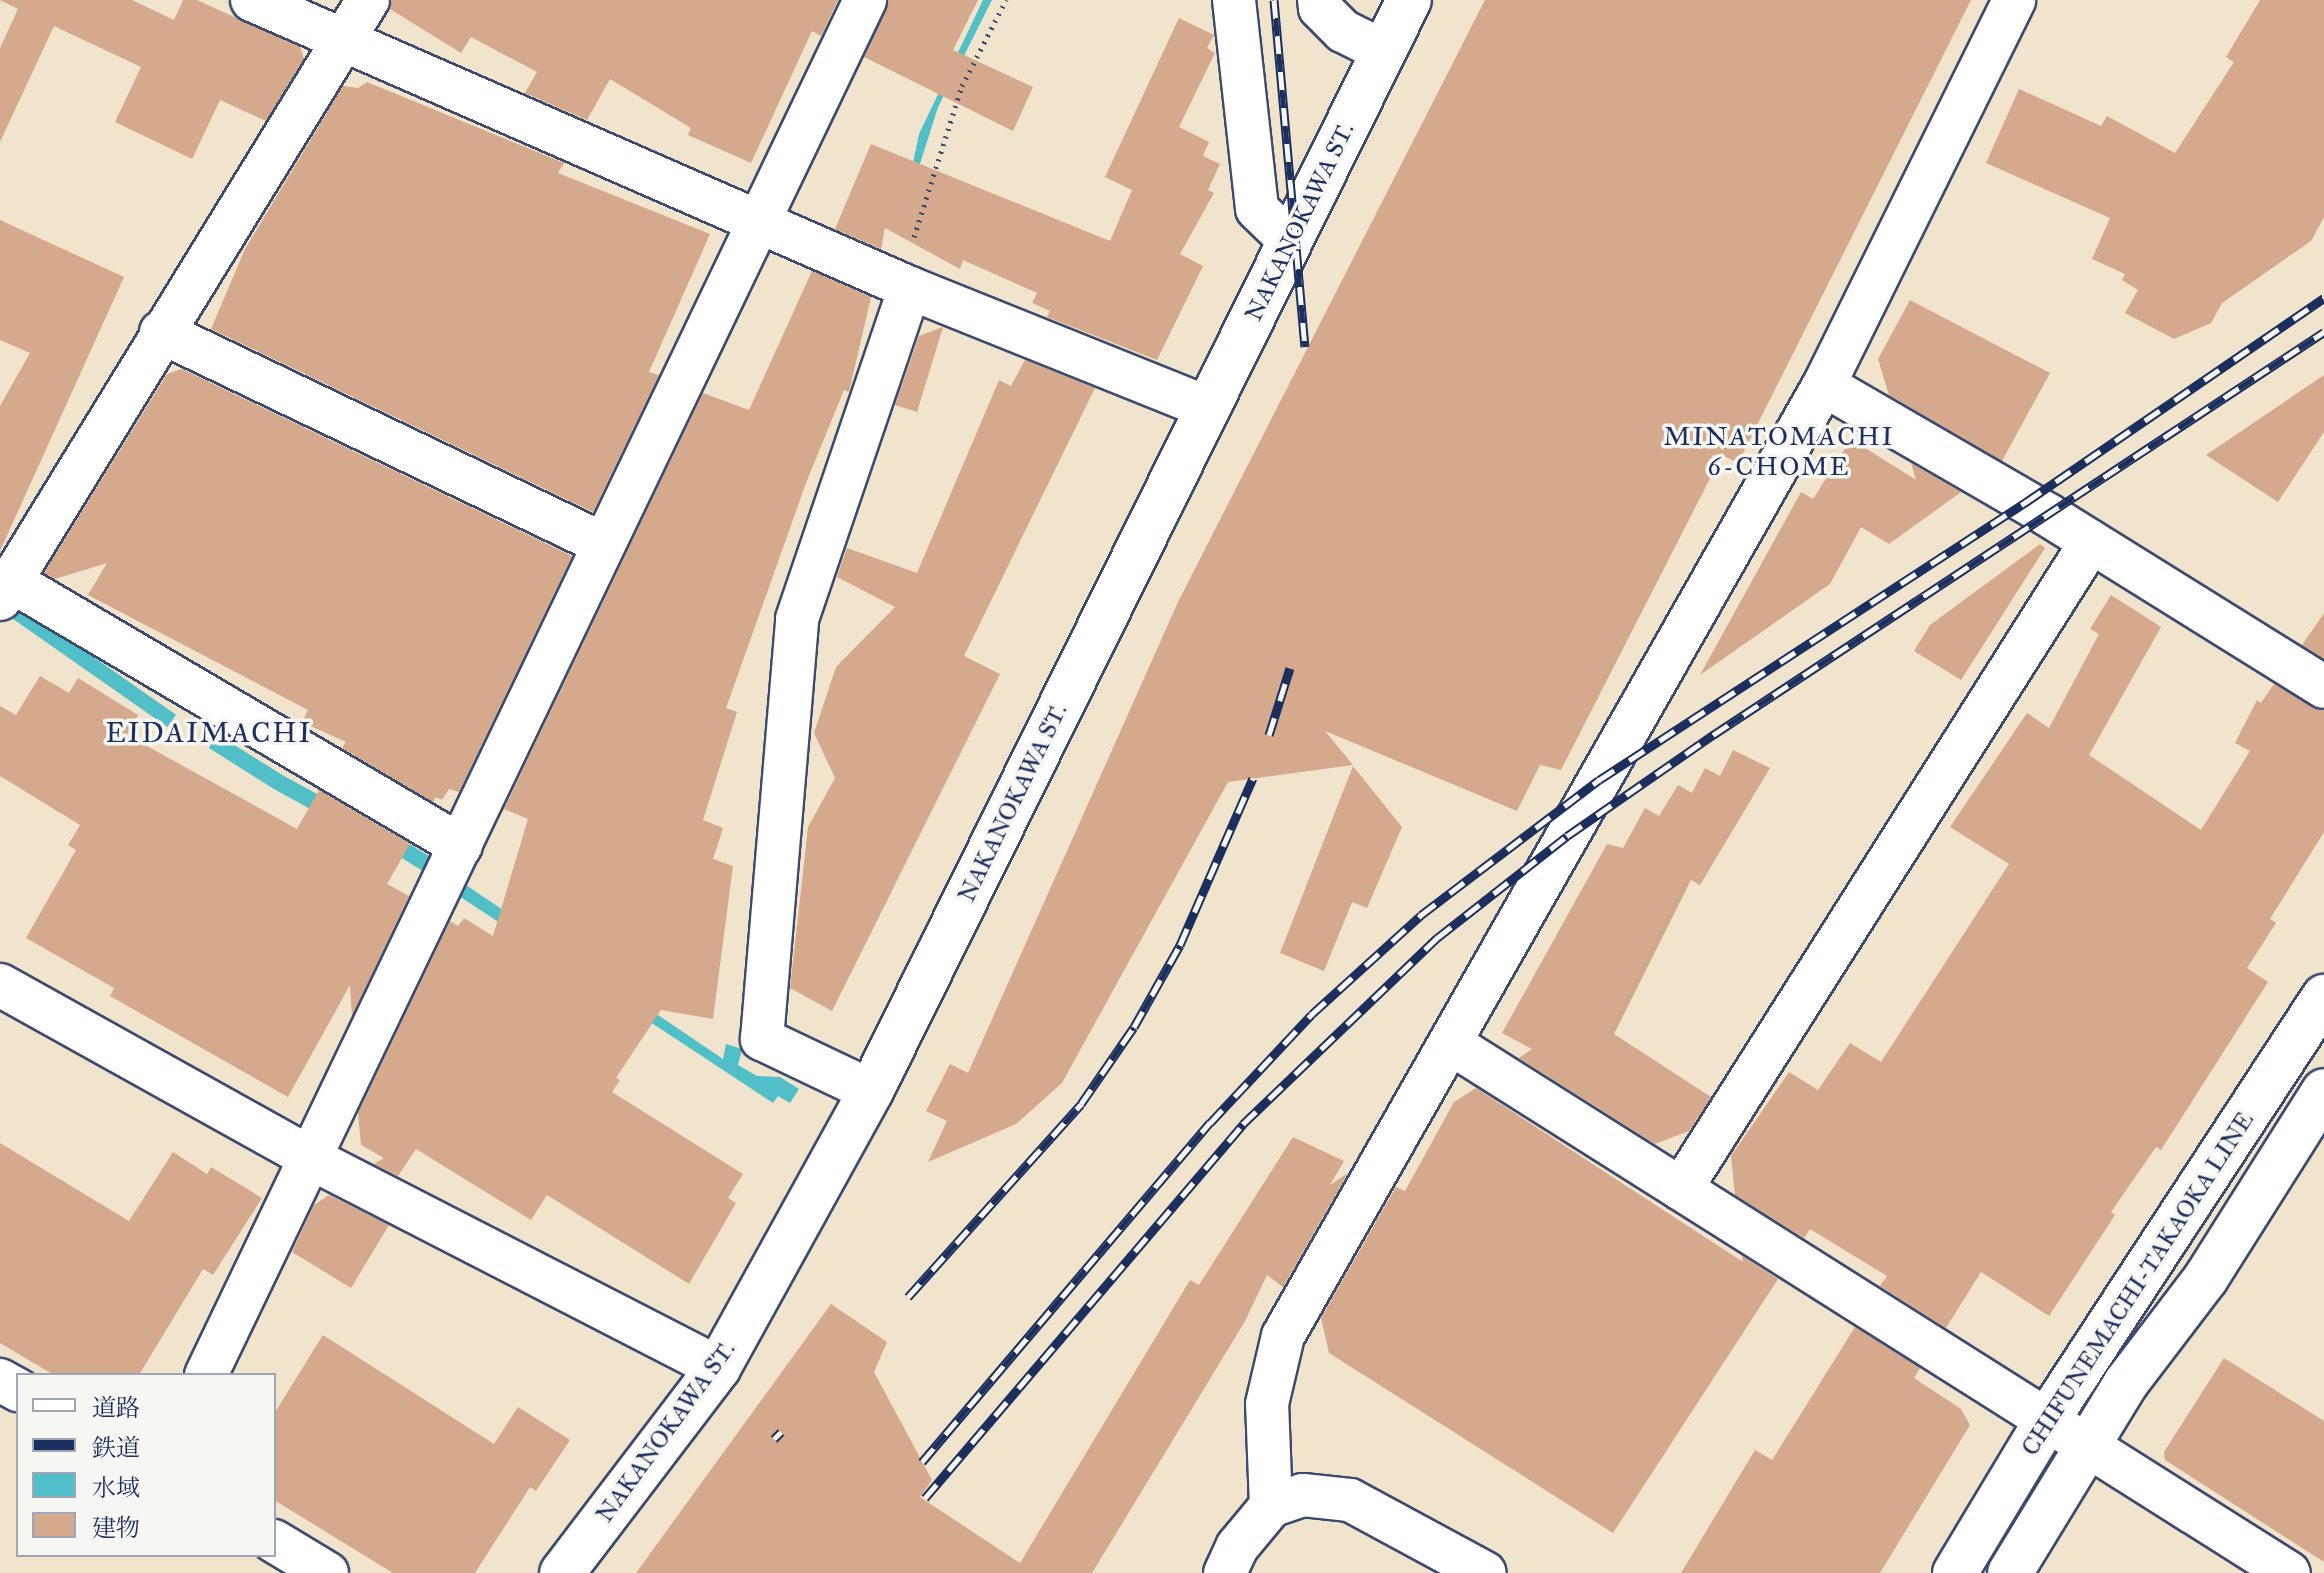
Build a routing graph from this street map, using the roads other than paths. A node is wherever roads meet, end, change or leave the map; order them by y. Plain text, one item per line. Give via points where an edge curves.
1 (252, 0) edge
2 (368, 0) edge
3 (865, 0) edge
4 (1234, 0) edge
5 (1319, 0) edge
6 (1409, 0) edge
7 (2014, 0) edge
8 (345, 39) junction
9 (1383, 51) junction
10 (760, 220) junction
11 (1290, 241) junction
12 (910, 288) junction
13 (161, 332) junction
14 (1824, 385) junction
15 (1209, 408) junction
16 (2091, 542) junction
17 (603, 544) junction
18 (5, 590) edge
19 (2324, 687) edge
20 (461, 846) junction
21 (0, 985) edge
22 (2324, 997) edge
23 (1450, 1043) junction
24 (871, 1091) junction
25 (2324, 1091) edge
26 (312, 1159) junction
27 (1681, 1189) junction
28 (718, 1368) junction
29 (207, 1373) edge
30 (2047, 1420) junction
31 (2086, 1446) junction
32 (1271, 1506) junction
33 (276, 1542) edge
34 (327, 1573) edge
35 (562, 1573) edge
36 (1225, 1573) edge
37 (1485, 1573) edge
38 (1955, 1573) edge
39 (2010, 1573) edge
40 (2289, 1573) edge

1 - 8 street
2 - 8 street
3 - 10 street
4 - 11 street via 1257,209
5 - 9 street via 1320,8 1343,31
6 - 9 street, NAKANOKAWA ST.
7 - 14 street
8 - 10 street
8 - 13 street
9 - 11 street, NAKANOKAWA ST.
10 - 12 street
10 - 17 street
11 - 15 street, NAKANOKAWA ST.
12 - 15 street
12 - 24 street via 797,619 762,1039
13 - 17 street
13 - 18 street
14 - 16 street
14 - 23 street
15 - 24 street, NAKANOKAWA ST.
16 - 19 street
16 - 27 street
17 - 20 street
18 - 20 street
20 - 26 street
21 - 26 street
22 - 30 street, CHIFUNEMACHI-TAKAOKA LINE
23 - 27 street
23 - 32 street via 1283,1336 1267,1404
24 - 28 street, NAKANOKAWA ST.
25 - 31 street, CHIFUNEMACHI-TAKAOKA LINE via 2206,1278 2126,1383
26 - 28 street
26 - 29 street
27 - 30 street
28 - 35 street, NAKANOKAWA ST.
30 - 31 street
30 - 38 street, CHIFUNEMACHI-TAKAOKA LINE
31 - 39 street, CHIFUNEMACHI-TAKAOKA LINE
31 - 40 street
32 - 36 street via 1237,1547
32 - 37 street via 1303,1495 1350,1500
33 - 34 street

